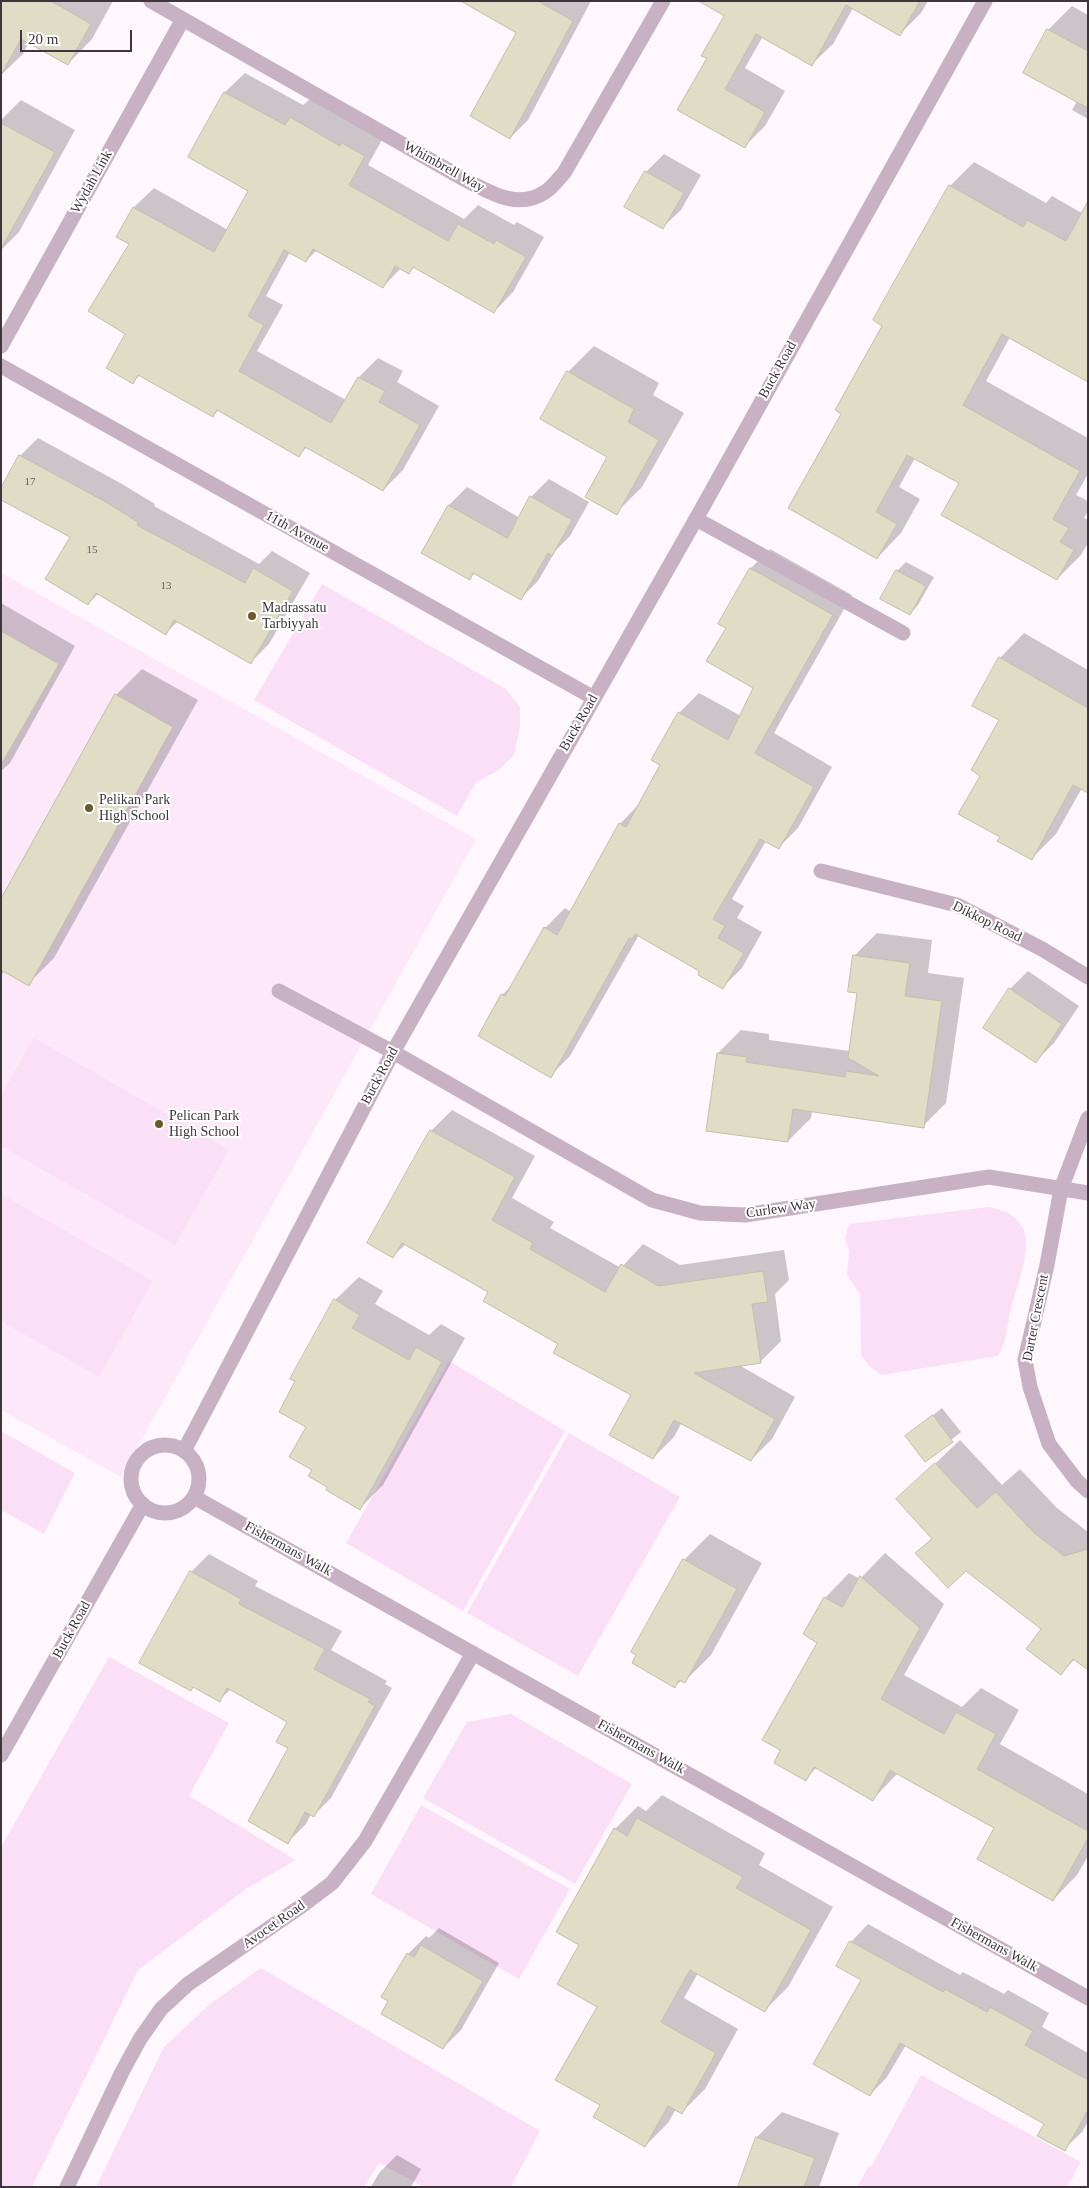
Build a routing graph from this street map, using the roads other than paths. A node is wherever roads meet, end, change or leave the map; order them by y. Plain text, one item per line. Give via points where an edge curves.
1 (152, 1) edge
2 (663, 1) edge
3 (985, 1) edge
4 (183, 19) junction
5 (1, 346) edge
6 (1, 366) edge
7 (696, 519) junction
8 (903, 633) dead end
9 (594, 698) junction
10 (821, 871) dead end
11 (1088, 977) edge
12 (279, 991) dead end
13 (392, 1052) junction
14 (1088, 1118) edge
15 (1061, 1189) junction
16 (1088, 1193) edge
17 (184, 1451) junction
18 (1088, 1491) edge
19 (194, 1496) junction
20 (143, 1504) junction
21 (473, 1653) junction
22 (1, 1756) edge
23 (1088, 1998) edge
24 (67, 2187) edge

1 - 4 street, Whimbrell Way
2 - 4 street, Whimbrell Way via 564,173 545,192 524,201 502,198 462,178
3 - 7 street, Buck Road
4 - 5 street, Wydah Link
6 - 9 street, 11th Avenue
7 - 8 street
7 - 9 street, Buck Road
9 - 13 street, Buck Road
10 - 11 street, Dikkop Road via 957,905
12 - 13 street, Curlew Way
13 - 15 street, Curlew Way via 652,1200 700,1213 745,1215 990,1177
13 - 17 street, Buck Road
14 - 15 street
15 - 16 street, Curlew Way
15 - 18 street, Darter Crescent via 1025,1360 1030,1387 1049,1444
17 - 19 street via 197,1467 198,1487
17 - 20 street via 174,1446 152,1447 135,1463 132,1485
19 - 20 street via 186,1506 164,1513
19 - 21 street, Fishermans Walk
20 - 22 street, Buck Road
21 - 23 street, Fishermans Walk
21 - 24 street, Avocet Road via 365,1841 332,1883 188,1984 161,2009 122,2072

